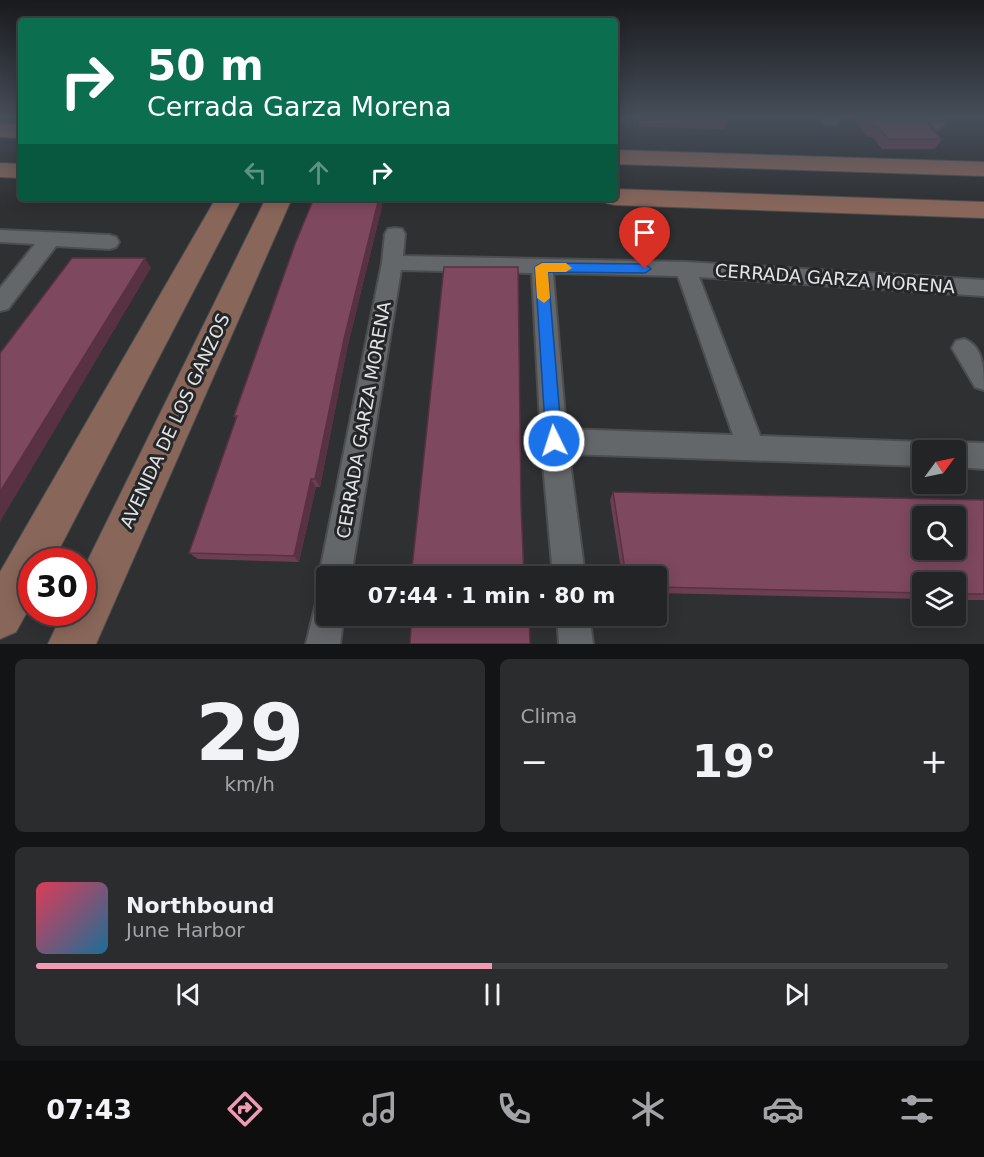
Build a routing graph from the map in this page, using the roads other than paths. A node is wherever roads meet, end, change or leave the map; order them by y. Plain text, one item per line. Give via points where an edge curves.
1 (618, 157) edge
2 (984, 169) edge
3 (0, 170) edge
4 (18, 171) edge
5 (618, 197) edge
6 (227, 201) edge
7 (278, 201) edge
8 (984, 210) edge
9 (395, 234) dead end
10 (0, 236) edge
11 (51, 238) junction
12 (109, 242) dead end
13 (392, 263) junction
14 (542, 267) junction
15 (686, 269) junction
16 (984, 288) edge
17 (0, 303) edge
18 (964, 348) dead end
19 (984, 380) edge
20 (554, 441) junction
21 (751, 447) junction
22 (912, 454) edge
23 (966, 455) edge
24 (984, 456) edge
25 (337, 566) edge
26 (568, 566) edge
27 (0, 616) edge
28 (326, 626) edge
29 (574, 626) edge
30 (72, 644) edge
31 (323, 644) edge
32 (576, 644) edge

1 - 2 main road
3 - 4 main road
5 - 8 main road
6 - 27 main road
7 - 30 main road, AVENIDA DE LOS GANZOS
9 - 13 street, CERRADA GARZA MORENA
10 - 11 street
11 - 12 street
11 - 17 street
13 - 14 street, CERRADA GARZA MORENA
13 - 25 street, CERRADA GARZA MORENA
14 - 15 street, CERRADA GARZA MORENA
14 - 20 street
15 - 16 street, CERRADA GARZA MORENA
15 - 21 street, CERRADA GARZA MORENA
18 - 19 street
20 - 21 street
20 - 26 street
21 - 22 street
23 - 24 street
28 - 31 street
29 - 32 street

